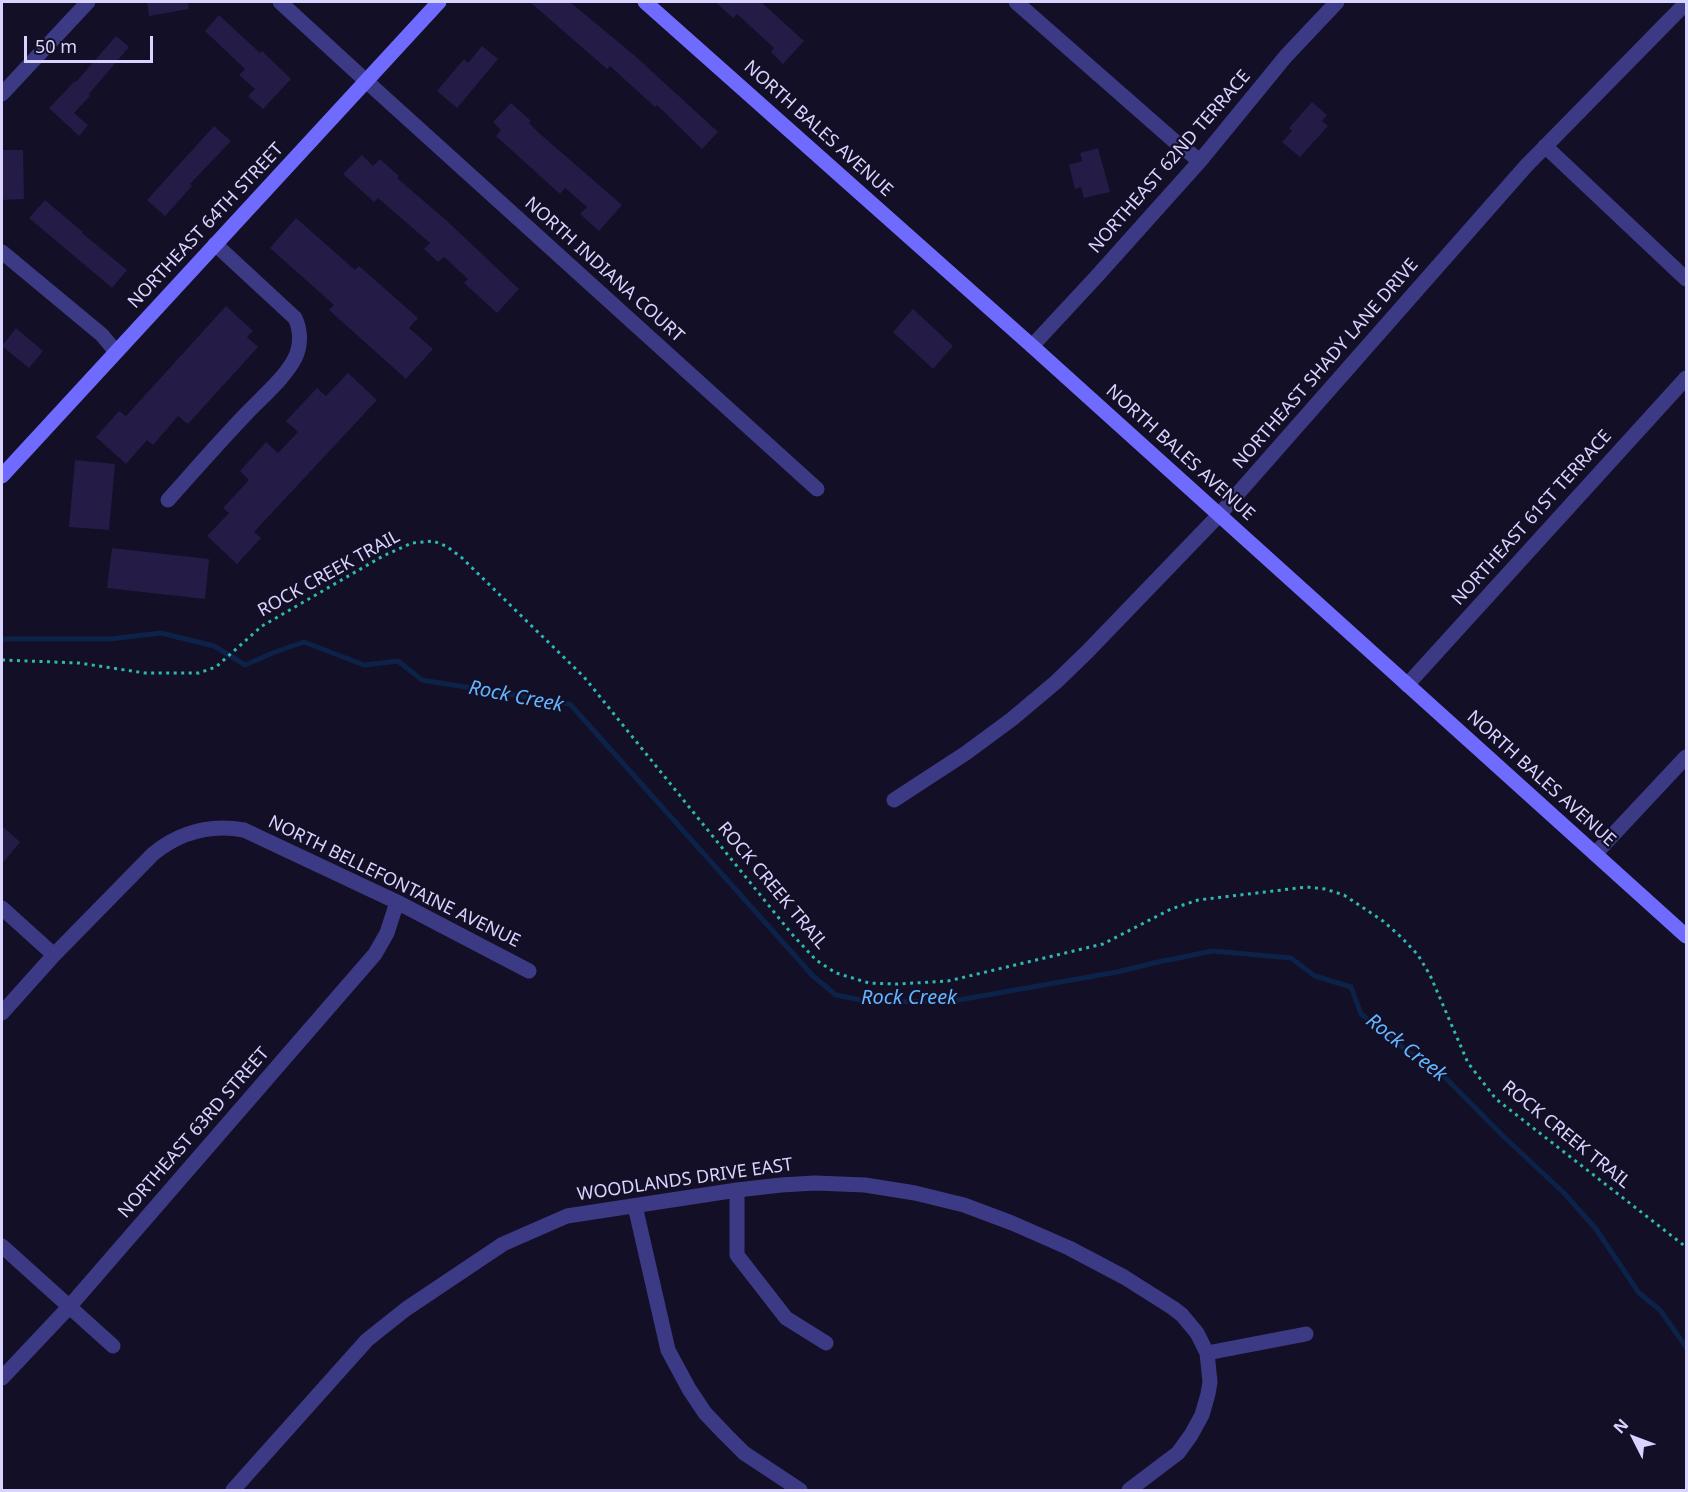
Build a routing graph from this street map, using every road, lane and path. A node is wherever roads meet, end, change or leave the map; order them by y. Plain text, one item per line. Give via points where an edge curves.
1 (88, 2) edge
2 (280, 2) edge
3 (439, 2) edge
4 (645, 2) edge
5 (1017, 2) edge
6 (1336, 2) edge
7 (1686, 3) edge
8 (365, 81) junction
9 (2, 94) edge
10 (1545, 146) junction
11 (1200, 161) junction
12 (215, 244) junction
13 (2, 252) edge
14 (1686, 279) edge
15 (1032, 346) junction
16 (116, 352) junction
17 (1686, 378) edge
18 (2, 476) edge
19 (817, 489) dead end
20 (168, 500) dead end
21 (1219, 515) junction
22 (2, 660) edge
23 (1407, 685) junction
24 (1686, 757) edge
25 (894, 800) dead end
26 (1595, 854) junction
27 (397, 902) junction
28 (2, 908) edge
29 (1686, 936) edge
30 (54, 955) junction
31 (529, 971) dead end
32 (2, 1013) edge
33 (737, 1190) junction
34 (635, 1206) junction
35 (2, 1246) edge
36 (1686, 1247) edge
37 (69, 1307) junction
38 (1306, 1334) dead end
39 (826, 1343) dead end
40 (113, 1346) dead end
41 (1207, 1353) junction
42 (2, 1378) edge
43 (233, 1491) edge
44 (800, 1491) edge
45 (1129, 1491) edge

1 - 9 street
2 - 8 street, NORTH INDIANA COURT
3 - 8 street, NORTHEAST 64TH STREET
4 - 15 street, NORTH BALES AVENUE
5 - 11 street
6 - 11 street, NORTHEAST 62ND TERRACE
7 - 10 street, NORTHEAST SHADY LANE DRIVE
8 - 12 street, NORTHEAST 64TH STREET
8 - 19 street, NORTH INDIANA COURT
10 - 14 street
10 - 21 street, NORTHEAST SHADY LANE DRIVE
11 - 15 street, NORTHEAST 62ND TERRACE
12 - 16 street, NORTHEAST 64TH STREET
12 - 20 street via 295,318 300,345 288,369
13 - 16 street via 102,334
15 - 21 street, NORTH BALES AVENUE
16 - 18 street, NORTHEAST 64TH STREET
17 - 23 street, NORTHEAST 61ST TERRACE
21 - 23 street, NORTH BALES AVENUE
21 - 25 street, NORTHEAST SHADY LANE DRIVE via 1056,682 966,753
22 - 36 path, ROCK CREEK TRAIL via 79,663 145,673 199,673 216,667 262,626 383,556 412,543 433,541 461,557 584,677 784,924 816,960 836,973 869,983 948,981 1103,944 1171,909 1198,900 1306,888 1344,895 1383,921 1418,956 1468,1063 1496,1099
23 - 26 street, NORTH BALES AVENUE
24 - 26 street
26 - 29 street, NORTH BALES AVENUE
27 - 30 street, NORTH BELLEFONTAINE AVENUE via 244,830 206,829 184,834 158,850
27 - 31 street, NORTH BELLEFONTAINE AVENUE
27 - 37 street, NORTHEAST 63RD STREET via 375,954
28 - 30 street
30 - 32 street, NORTH BELLEFONTAINE AVENUE
33 - 34 street, WOODLANDS DRIVE EAST
33 - 39 street via 737,1255 786,1318
33 - 41 street, WOODLANDS DRIVE EAST via 815,1183 865,1185 964,1205 1069,1248 1124,1277 1182,1315
34 - 43 street, WOODLANDS DRIVE EAST via 567,1216 503,1244 406,1309 367,1340
34 - 44 street via 668,1350 689,1389 705,1413 744,1453
35 - 37 street
37 - 40 street
37 - 42 street, NORTHEAST 63RD STREET
38 - 41 street
41 - 45 street, WOODLANDS DRIVE EAST via 1209,1394 1191,1435 1178,1453

